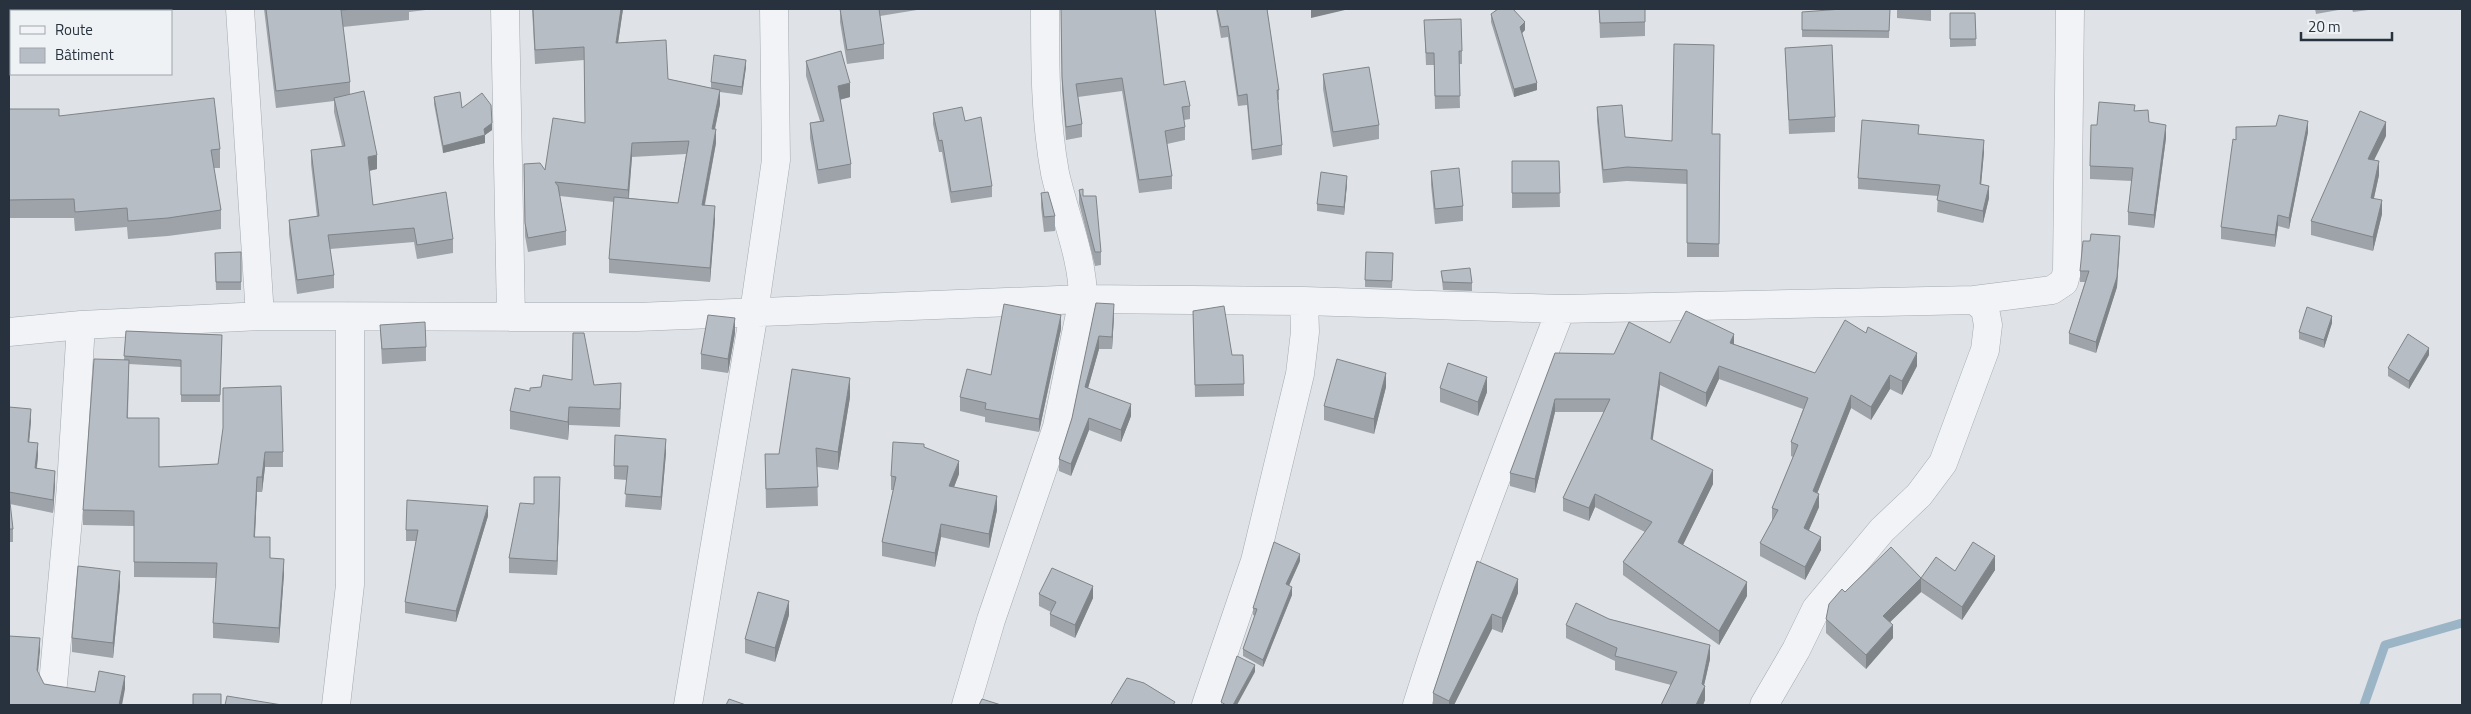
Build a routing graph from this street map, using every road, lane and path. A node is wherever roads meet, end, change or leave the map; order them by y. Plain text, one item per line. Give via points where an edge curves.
1 (240, 9) edge
2 (505, 9) edge
3 (774, 9) edge
4 (1045, 9) edge
5 (2070, 9) edge
6 (1083, 299) junction
7 (1974, 300) junction
8 (1304, 301) junction
9 (1561, 309) junction
10 (754, 312) junction
11 (260, 316) junction
12 (350, 317) junction
13 (511, 317) junction
14 (80, 325) junction
15 (9, 332) edge
16 (53, 684) edge
17 (336, 705) edge
18 (688, 705) edge
19 (966, 705) edge
20 (1206, 705) edge
21 (1417, 705) edge
22 (1764, 705) edge

1 - 11 street
2 - 13 street
3 - 10 street via 776,160
4 - 6 street via 1044,66 1055,170 1083,278
5 - 7 street via 2067,271 2064,282 2052,290
6 - 8 street
6 - 10 street
6 - 19 street via 1058,427 991,620
7 - 9 street
7 - 22 street via 1985,309 1988,324 1985,350 1943,463 1919,495 1882,530 1816,609
8 - 9 street
8 - 20 street via 1305,332 1300,374 1260,542
9 - 21 street via 1483,509
10 - 13 street via 637,317
10 - 18 street
11 - 12 street
11 - 14 street
12 - 13 street
12 - 17 street via 350,585
14 - 15 street
14 - 16 street via 71,486

